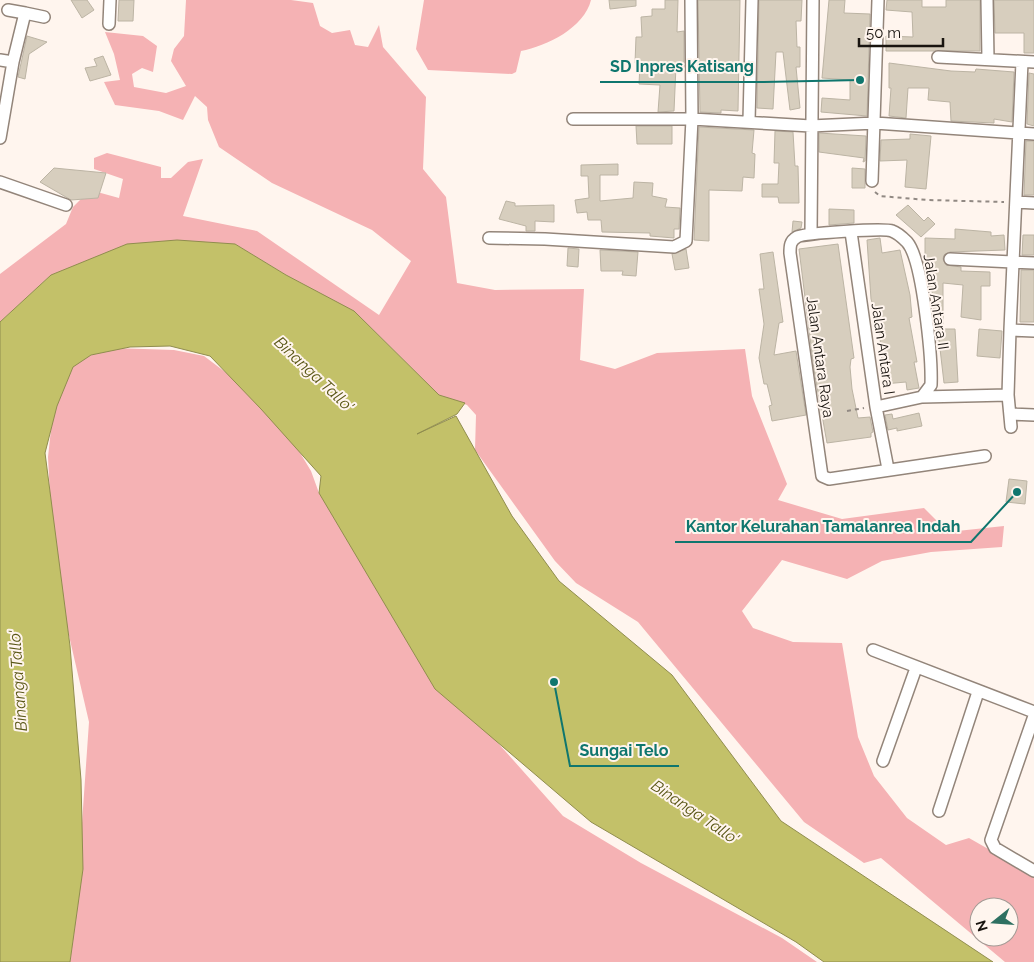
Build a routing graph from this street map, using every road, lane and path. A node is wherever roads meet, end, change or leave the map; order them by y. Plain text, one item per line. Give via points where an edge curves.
1 (692, 0) edge
2 (752, 0) edge
3 (813, 0) edge
4 (878, 0) edge
5 (987, 0) edge
6 (109, 1) edge
7 (8, 10) dead end
8 (25, 14) junction
9 (44, 17) dead end
10 (109, 24) dead end
11 (938, 57) dead end
12 (988, 59) junction
13 (0, 60) edge
14 (13, 62) junction
15 (1028, 62) edge
16 (573, 119) dead end
17 (692, 119) junction
18 (749, 121) junction
19 (875, 123) junction
20 (811, 126) junction
21 (1018, 134) junction
22 (1034, 134) edge
23 (0, 138) edge
24 (872, 181) joint
25 (0, 182) edge
26 (1016, 202) junction
27 (1034, 203) edge
28 (66, 205) dead end
29 (851, 232) junction
30 (810, 233) junction
31 (489, 238) dead end
32 (792, 242) joint
33 (950, 259) dead end
34 (1014, 261) junction
35 (1034, 263) edge
36 (1010, 330) junction
37 (1034, 331) edge
38 (1008, 395) junction
39 (922, 397) junction
40 (876, 407) junction
41 (847, 411) dead end
42 (1010, 414) junction
43 (1034, 415) edge
44 (1011, 427) dead end
45 (985, 456) dead end
46 (888, 469) junction
47 (873, 650) dead end
48 (916, 668) junction
49 (978, 692) junction
50 (1034, 712) edge
51 (1034, 716) edge
52 (883, 760) dead end
53 (939, 811) dead end
54 (1034, 871) edge

1 - 17 street
2 - 18 street
3 - 20 street
4 - 19 street
5 - 12 street
6 - 10 street
7 - 8 street
8 - 9 street
8 - 14 street
11 - 12 street
12 - 15 street
13 - 14 street
14 - 23 street
15 - 21 street
16 - 17 street
17 - 18 street
17 - 31 street via 684,243 674,247
18 - 20 street
19 - 20 street
19 - 21 street
19 - 24 street
20 - 30 street
21 - 22 street
21 - 26 street
24 - 26 path via 875,193 880,196
25 - 28 street
26 - 27 street
26 - 34 street
29 - 30 street, Jalan Antara II
29 - 39 street, Jalan Antara II via 890,230 901,236 911,248 918,275 932,376 930,388
29 - 40 street, Jalan Antara I
30 - 32 street, Jalan Antara II
32 - 46 street, Jalan Antara Raya via 790,253 822,476 829,479
33 - 34 street
34 - 35 street
34 - 36 street
36 - 37 street
36 - 38 street
38 - 39 street
38 - 42 street
39 - 40 street
40 - 41 path
40 - 46 street, Jalan Antara I
42 - 43 street
42 - 44 street
45 - 46 street
47 - 48 street
48 - 49 street
48 - 52 street
49 - 50 street
49 - 53 street
51 - 54 street via 991,840 995,848

